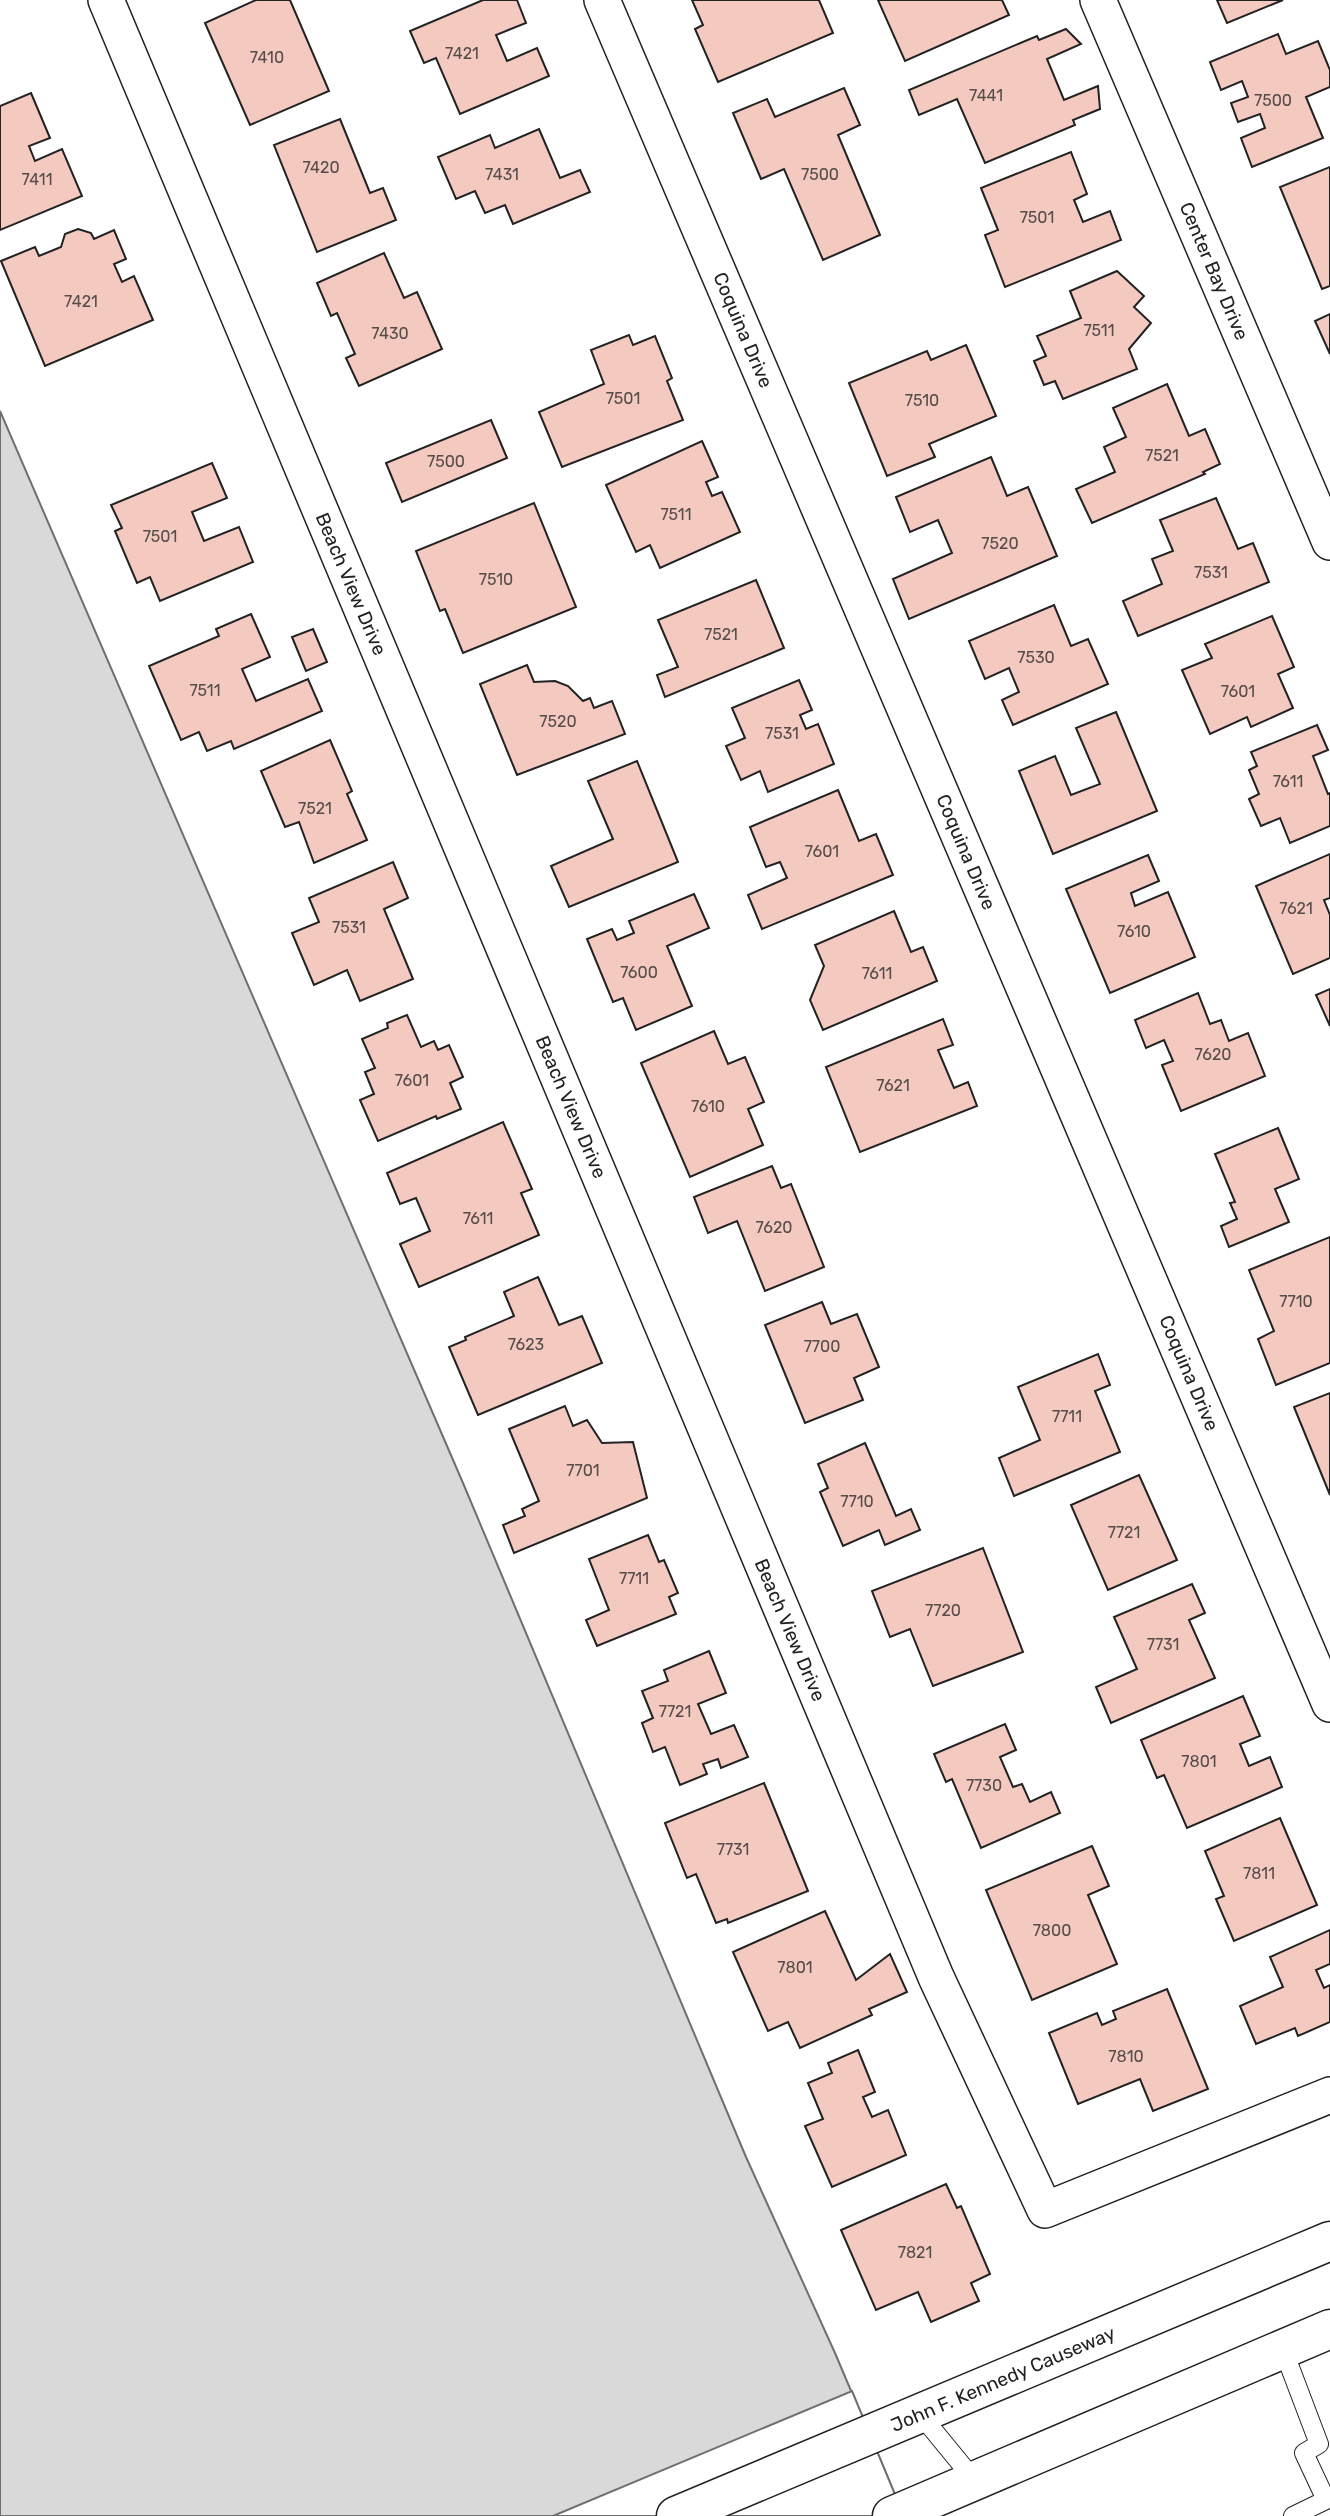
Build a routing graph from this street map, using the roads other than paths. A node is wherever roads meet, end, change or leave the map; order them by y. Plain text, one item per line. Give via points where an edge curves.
1 (106, 0) edge
2 (602, 0) edge
3 (1098, 0) edge
4 (1330, 542) edge
5 (1330, 1704) edge
6 (1330, 2095) edge
7 (1330, 2241) edge
8 (1330, 2329) edge
9 (1283, 2348) junction
10 (908, 2419) junction
11 (1324, 2441) edge
12 (975, 2481) junction
13 (676, 2516) edge
14 (892, 2516) edge
15 (1293, 2516) edge

1 - 6 street, Beach View Drive via 936,1977 1045,2210
2 - 5 street, Coquina Drive
3 - 4 street, Center Bay Drive
7 - 10 main road, John F. Kennedy Causeway
8 - 9 main road
9 - 11 lane
9 - 12 main road
10 - 12 lane
10 - 13 main road, John F. Kennedy Causeway
11 - 15 lane via 1304,2453 1326,2500
12 - 14 main road

